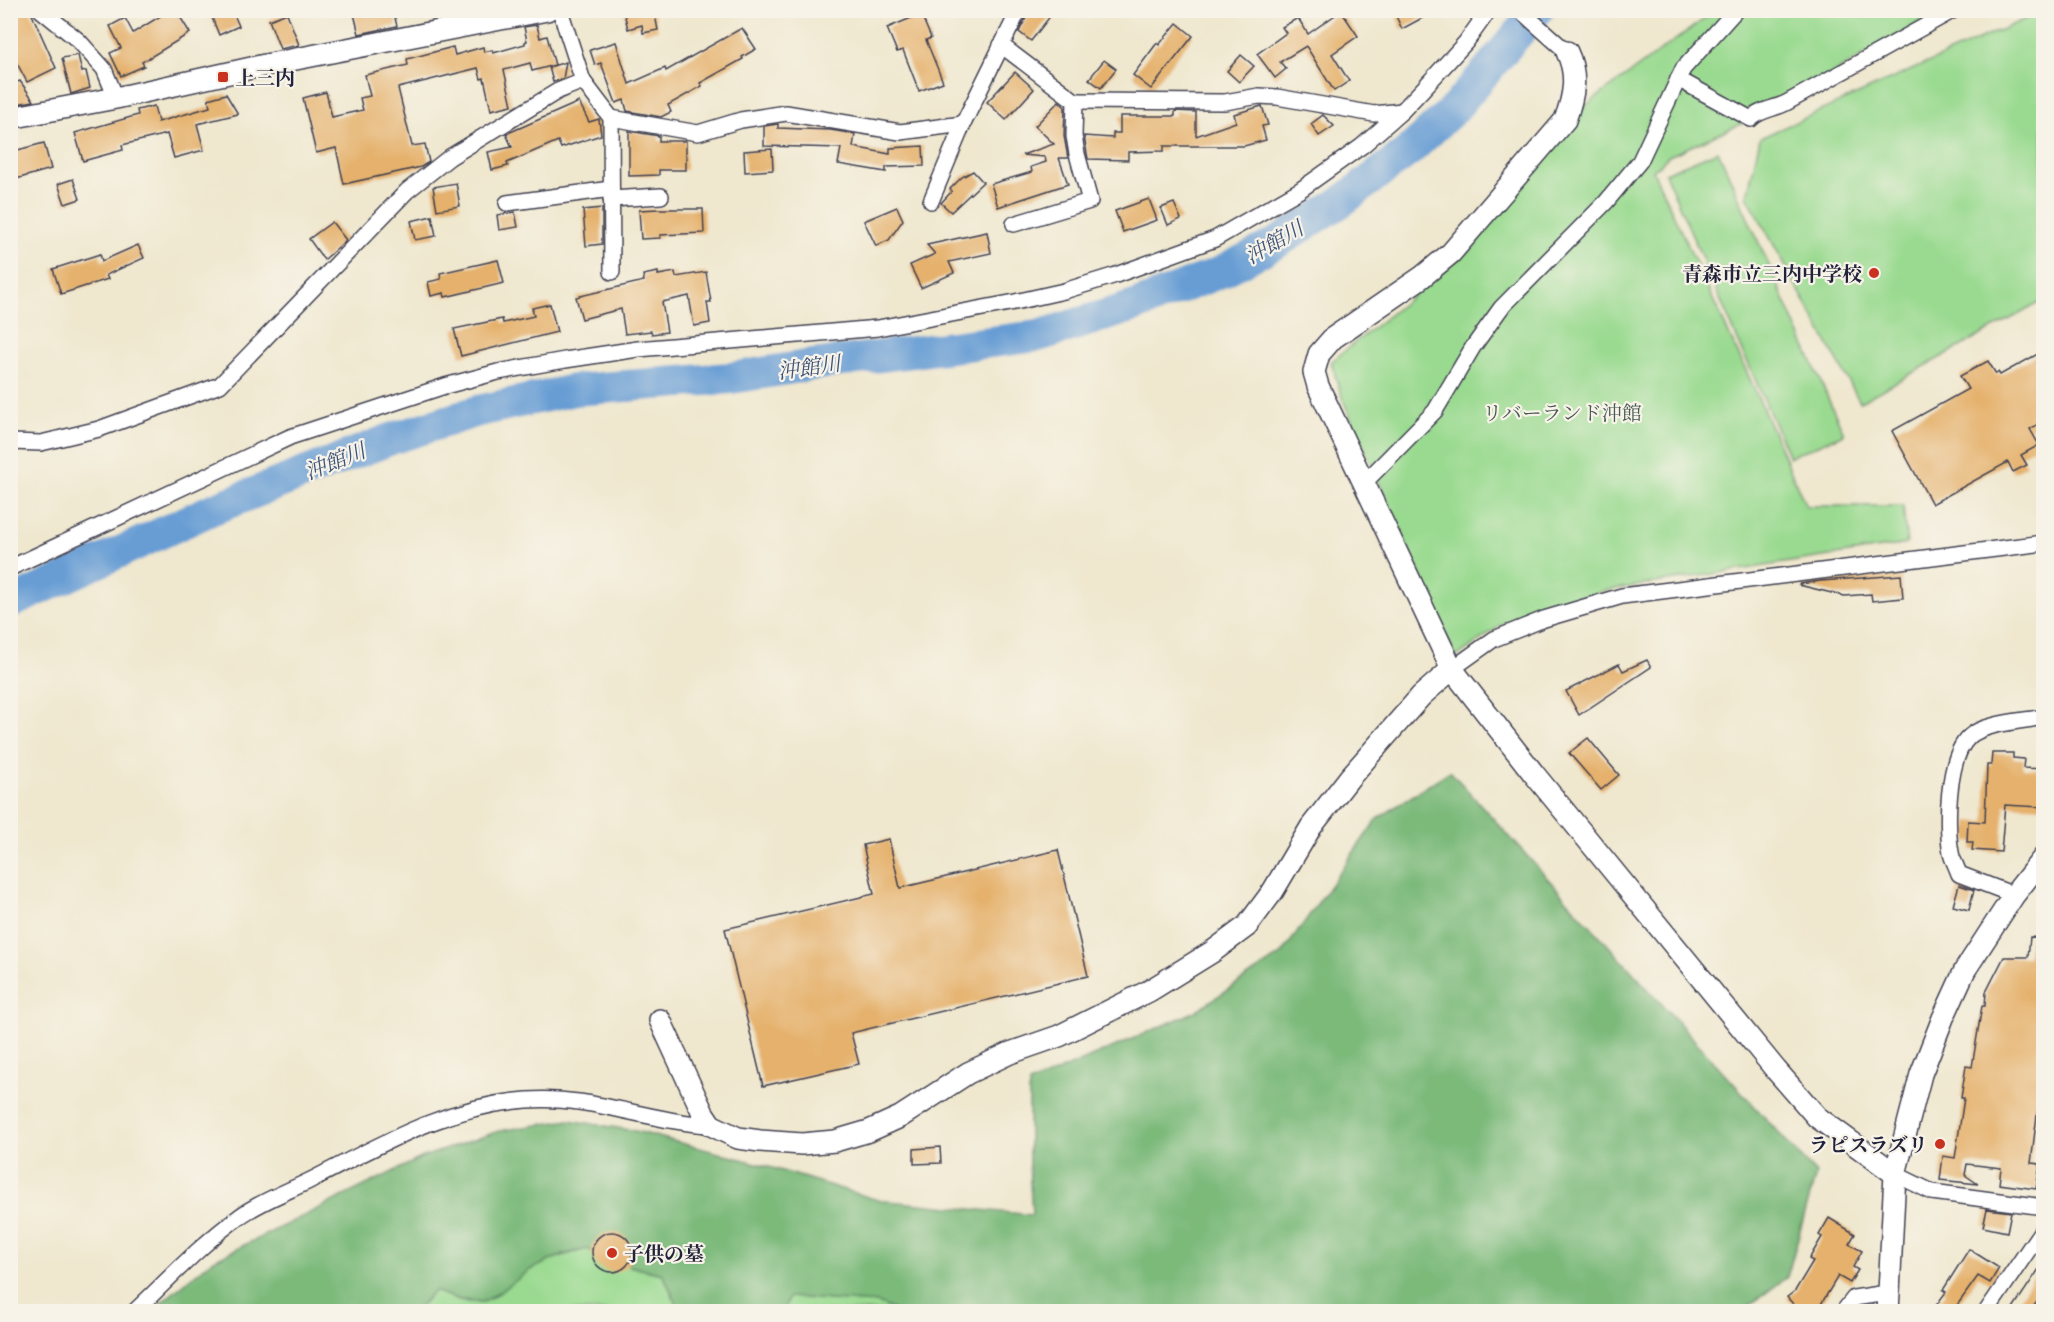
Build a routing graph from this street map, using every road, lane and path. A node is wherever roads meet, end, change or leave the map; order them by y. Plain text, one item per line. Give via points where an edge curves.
1 (41, 10) edge
2 (547, 10) edge
3 (560, 10) edge
4 (1019, 10) edge
5 (1489, 10) edge
6 (1520, 10) edge
7 (1736, 10) edge
8 (1954, 10) edge
9 (1001, 45) junction
10 (1559, 46) joint
11 (1678, 79) junction
12 (583, 81) junction
13 (116, 98) junction
14 (1075, 101) junction
15 (1402, 111) junction
16 (10, 118) edge
17 (610, 118) junction
18 (963, 124) junction
19 (611, 194) junction
20 (661, 196) dead end
21 (931, 201) dead end
22 (507, 202) dead end
23 (1014, 224) dead end
24 (612, 272) dead end
25 (10, 442) edge
26 (1364, 483) junction
27 (2043, 543) edge
28 (10, 568) edge
29 (1452, 669) junction
30 (2043, 717) edge
31 (2043, 857) edge
32 (2014, 895) junction
33 (660, 1020) dead end
34 (711, 1125) junction
35 (1895, 1173) junction
36 (2043, 1207) edge
37 (2043, 1227) edge
38 (1888, 1302) edge
39 (134, 1311) edge
40 (1843, 1311) edge
41 (1986, 1311) edge

1 - 13 street via 79,41 104,69
2 - 13 street
3 - 12 street
4 - 9 street
5 - 15 street via 1466,42
6 - 10 street
7 - 11 street
8 - 11 street via 1750,119
9 - 14 street
9 - 18 street
10 - 26 street via 1573,65 1574,76 1573,100 1565,120 1451,253 1333,338 1319,354 1314,372 1318,386
11 - 26 street via 1640,161 1606,202 1501,308 1435,411
12 - 17 street
12 - 25 street via 558,91 450,157 407,191 220,385 99,429 41,443
13 - 16 street
14 - 15 street via 1225,102 1259,96 1374,114
14 - 23 street via 1074,136 1090,201
15 - 28 street via 1362,146 1300,190 1215,239 1116,275 1015,302 878,328 627,351 498,372 445,386 290,437
17 - 18 street via 698,133 741,120 786,113 900,132
17 - 19 street
18 - 21 street
19 - 20 street
19 - 22 street
19 - 24 street
26 - 29 street
27 - 29 street via 1622,596 1544,619 1494,639
29 - 34 street via 1421,696 1350,777 1311,827 1247,926 1149,991 1059,1036 968,1072 900,1117 869,1131 835,1141 801,1144 738,1138
29 - 35 street via 1817,1117
30 - 32 street via 1982,729 1968,737 1955,762 1947,814 1952,856 1959,873
31 - 32 street
32 - 35 street via 1965,970 1943,1018 1921,1074
33 - 34 street
34 - 39 street via 688,1124 571,1100 528,1100 439,1118 240,1216
35 - 36 street via 1932,1192
35 - 38 street
37 - 41 street
38 - 40 street via 1854,1298

